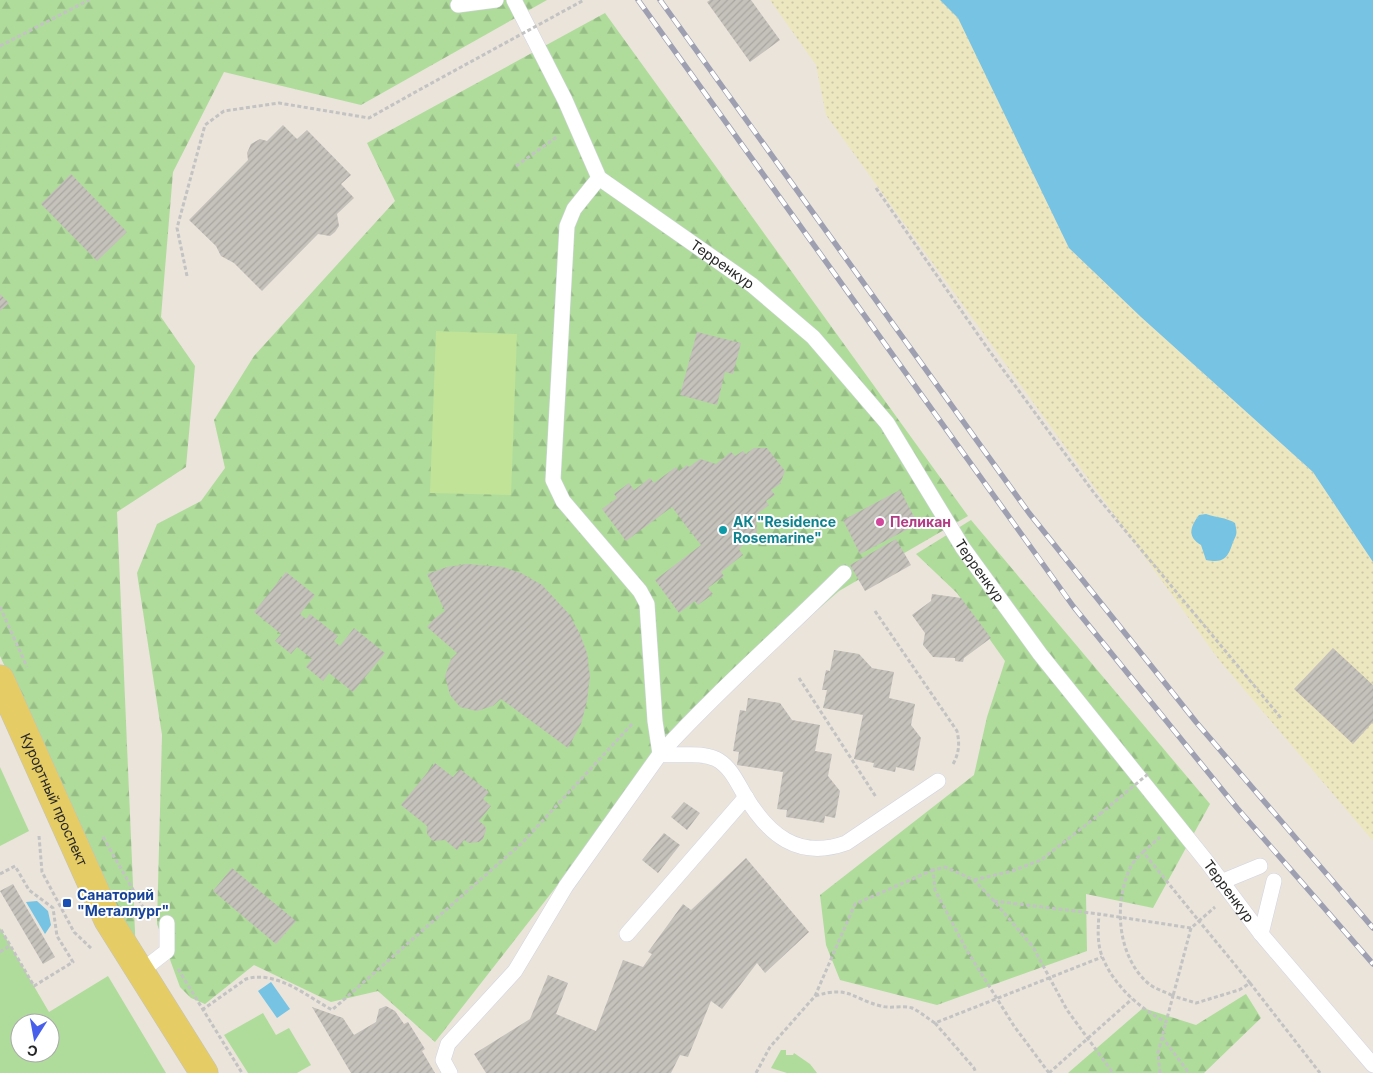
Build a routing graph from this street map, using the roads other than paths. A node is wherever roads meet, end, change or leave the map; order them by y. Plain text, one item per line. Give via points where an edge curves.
1 (496, 0) edge
2 (514, 0) edge
3 (458, 5) dead end
4 (599, 178) junction
5 (844, 573) dead end
6 (0, 679) edge
7 (660, 754) junction
8 (938, 781) road end
9 (746, 797) junction
10 (1260, 866) dead end
11 (1274, 881) dead end
12 (1221, 882) junction
13 (167, 923) dead end
14 (627, 934) dead end
15 (1261, 934) junction
16 (140, 972) junction
17 (1373, 1066) edge
18 (204, 1073) edge
19 (450, 1073) edge

1 - 3 lane
2 - 4 lane via 565,100
4 - 7 lane via 574,209 567,226 553,480 563,501 648,604
4 - 12 lane, Терренкур via 752,285 813,337 887,423 963,548 1040,654
5 - 7 lane via 764,648
6 - 16 main road, Курортный проспект via 108,920
7 - 9 lane via 676,757 702,755 717,760 730,771
7 - 19 lane via 566,886 515,971 448,1044 443,1060
8 - 9 lane via 846,843 829,849 812,850 790,844 767,826
9 - 14 lane
10 - 12 lane
11 - 15 lane
12 - 15 lane, Терренкур
13 - 16 lane via 167,951
15 - 17 lane, Терренкур
16 - 18 main road, Курортный проспект

